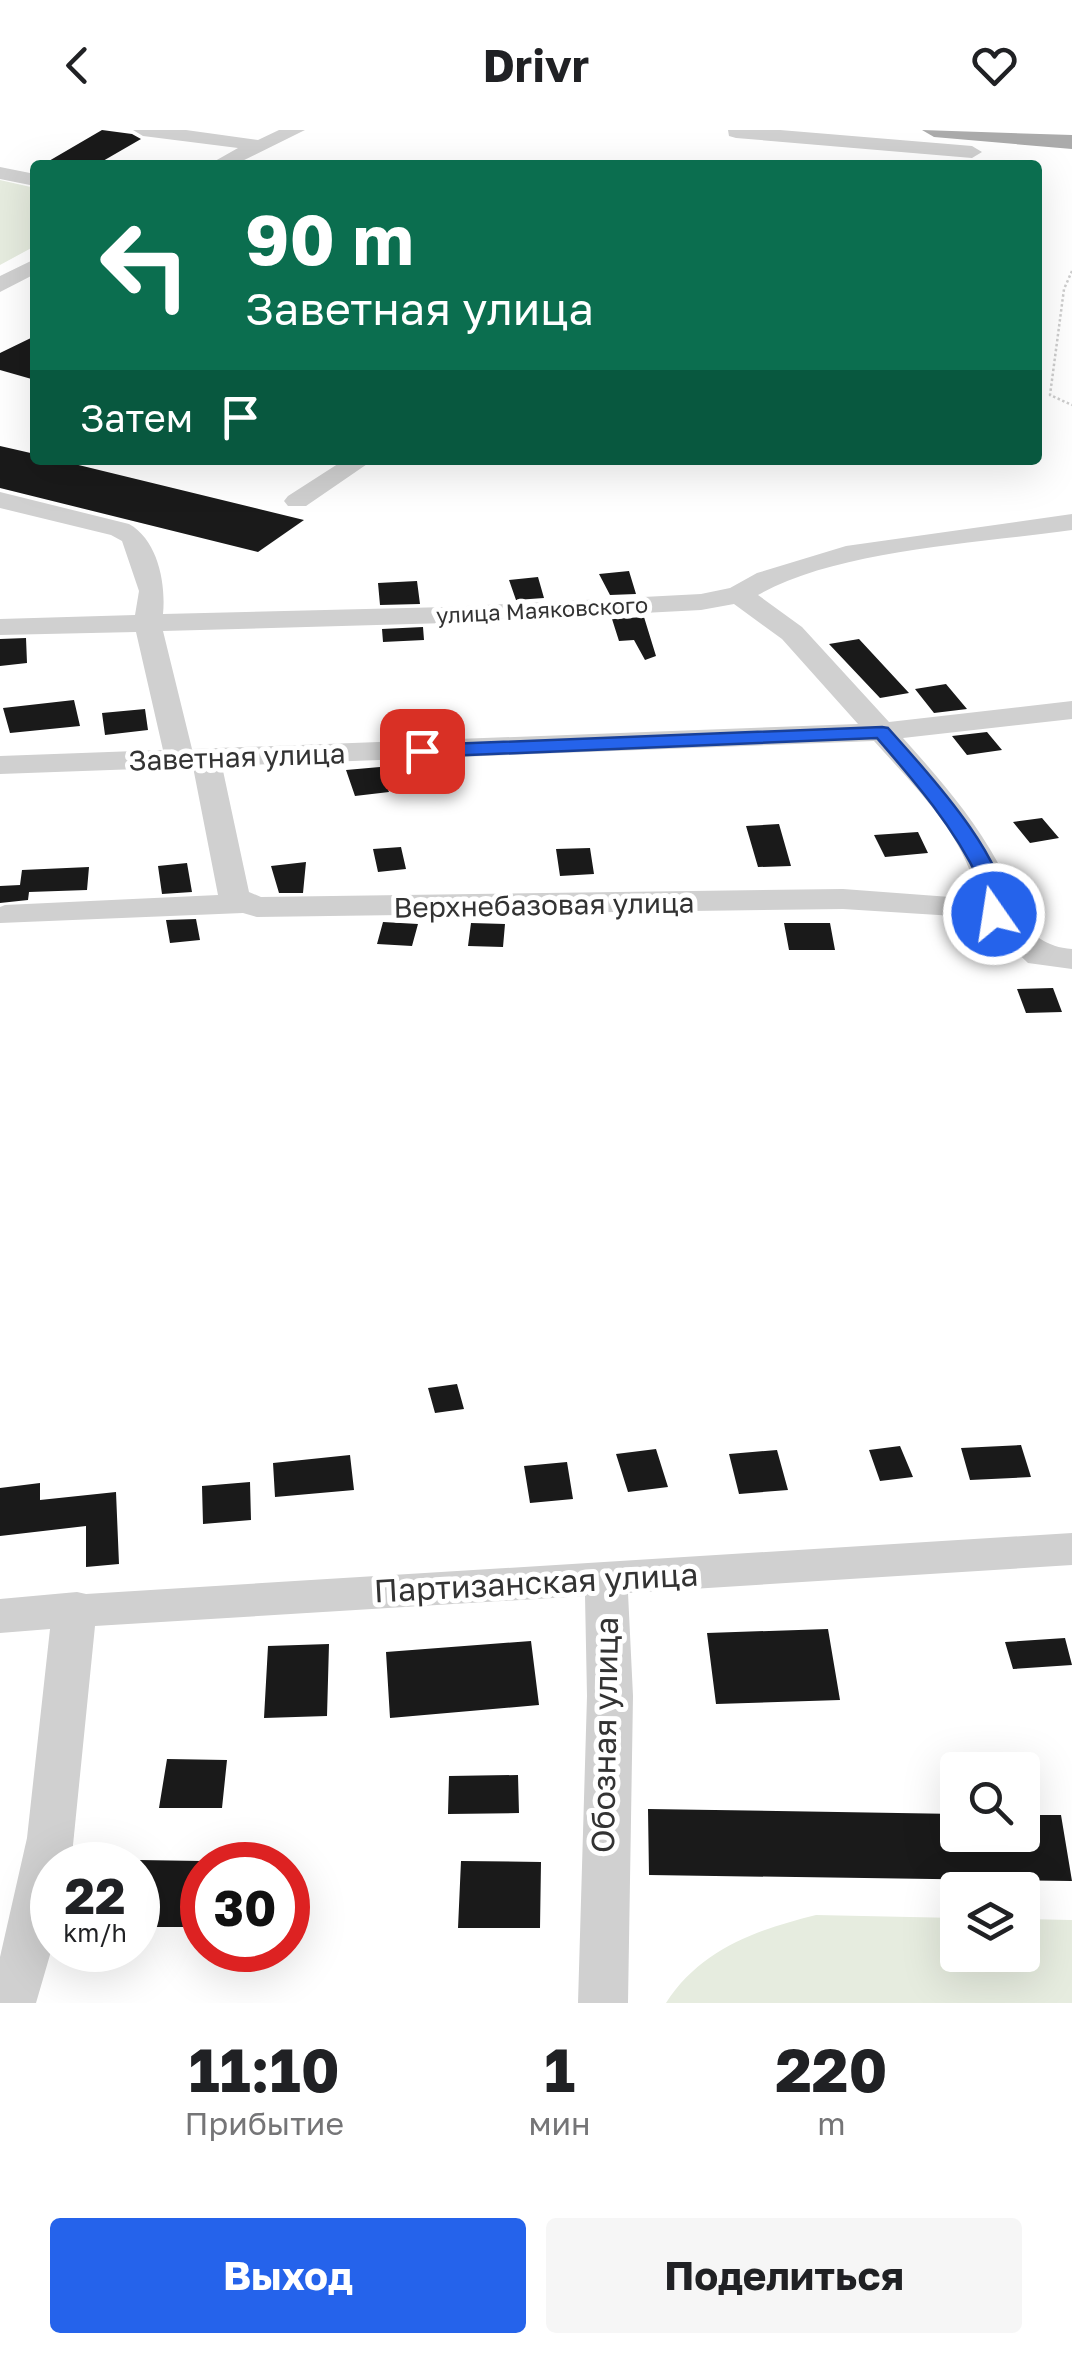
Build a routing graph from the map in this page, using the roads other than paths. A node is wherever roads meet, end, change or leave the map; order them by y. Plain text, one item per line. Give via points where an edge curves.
1 (143, 130) edge
2 (295, 130) edge
3 (934, 130) edge
4 (736, 132) edge
5 (1072, 142) edge
6 (256, 145) junction
7 (973, 150) edge
8 (228, 160) edge
9 (0, 173) edge
10 (30, 179) edge
11 (30, 268) edge
12 (0, 285) edge
13 (353, 465) edge
14 (0, 500) edge
15 (296, 501) dead end
16 (1072, 522) edge
17 (738, 595) junction
18 (148, 624) junction
19 (0, 627) edge
20 (1072, 710) edge
21 (882, 732) junction
22 (193, 759) junction
23 (0, 765) edge
24 (245, 903) junction
25 (994, 914) junction
26 (5, 915) dead end
27 (1072, 960) edge
28 (1072, 1548) edge
29 (606, 1580) junction
30 (77, 1608) junction
31 (0, 1616) edge
32 (11, 2003) edge
33 (604, 2003) edge

1 - 6 street
2 - 6 street
3 - 7 main road
4 - 7 street
5 - 7 main road
6 - 8 street
9 - 10 street
11 - 12 street
13 - 15 street
14 - 18 street via 134,537 152,590
16 - 17 street, улица Маяковского via 846,554
17 - 18 street, улица Маяковского via 486,614
17 - 21 street via 777,619
18 - 19 street, улица Маяковского
18 - 22 street
20 - 21 street, Заветная улица
21 - 22 street, Заветная улица
21 - 25 street via 977,854 992,885
22 - 23 street, Заветная улица
22 - 24 street via 233,892
24 - 25 street, Верхнебазовая улица via 279,908 843,899 970,906
24 - 26 street, Верхнебазовая улица
25 - 27 street via 1040,956
28 - 29 street, Партизанская улица
29 - 30 street, Партизанская улица
29 - 33 street, Обозная улица
30 - 31 street, Партизанская улица
30 - 32 street via 67,1648 50,1842

